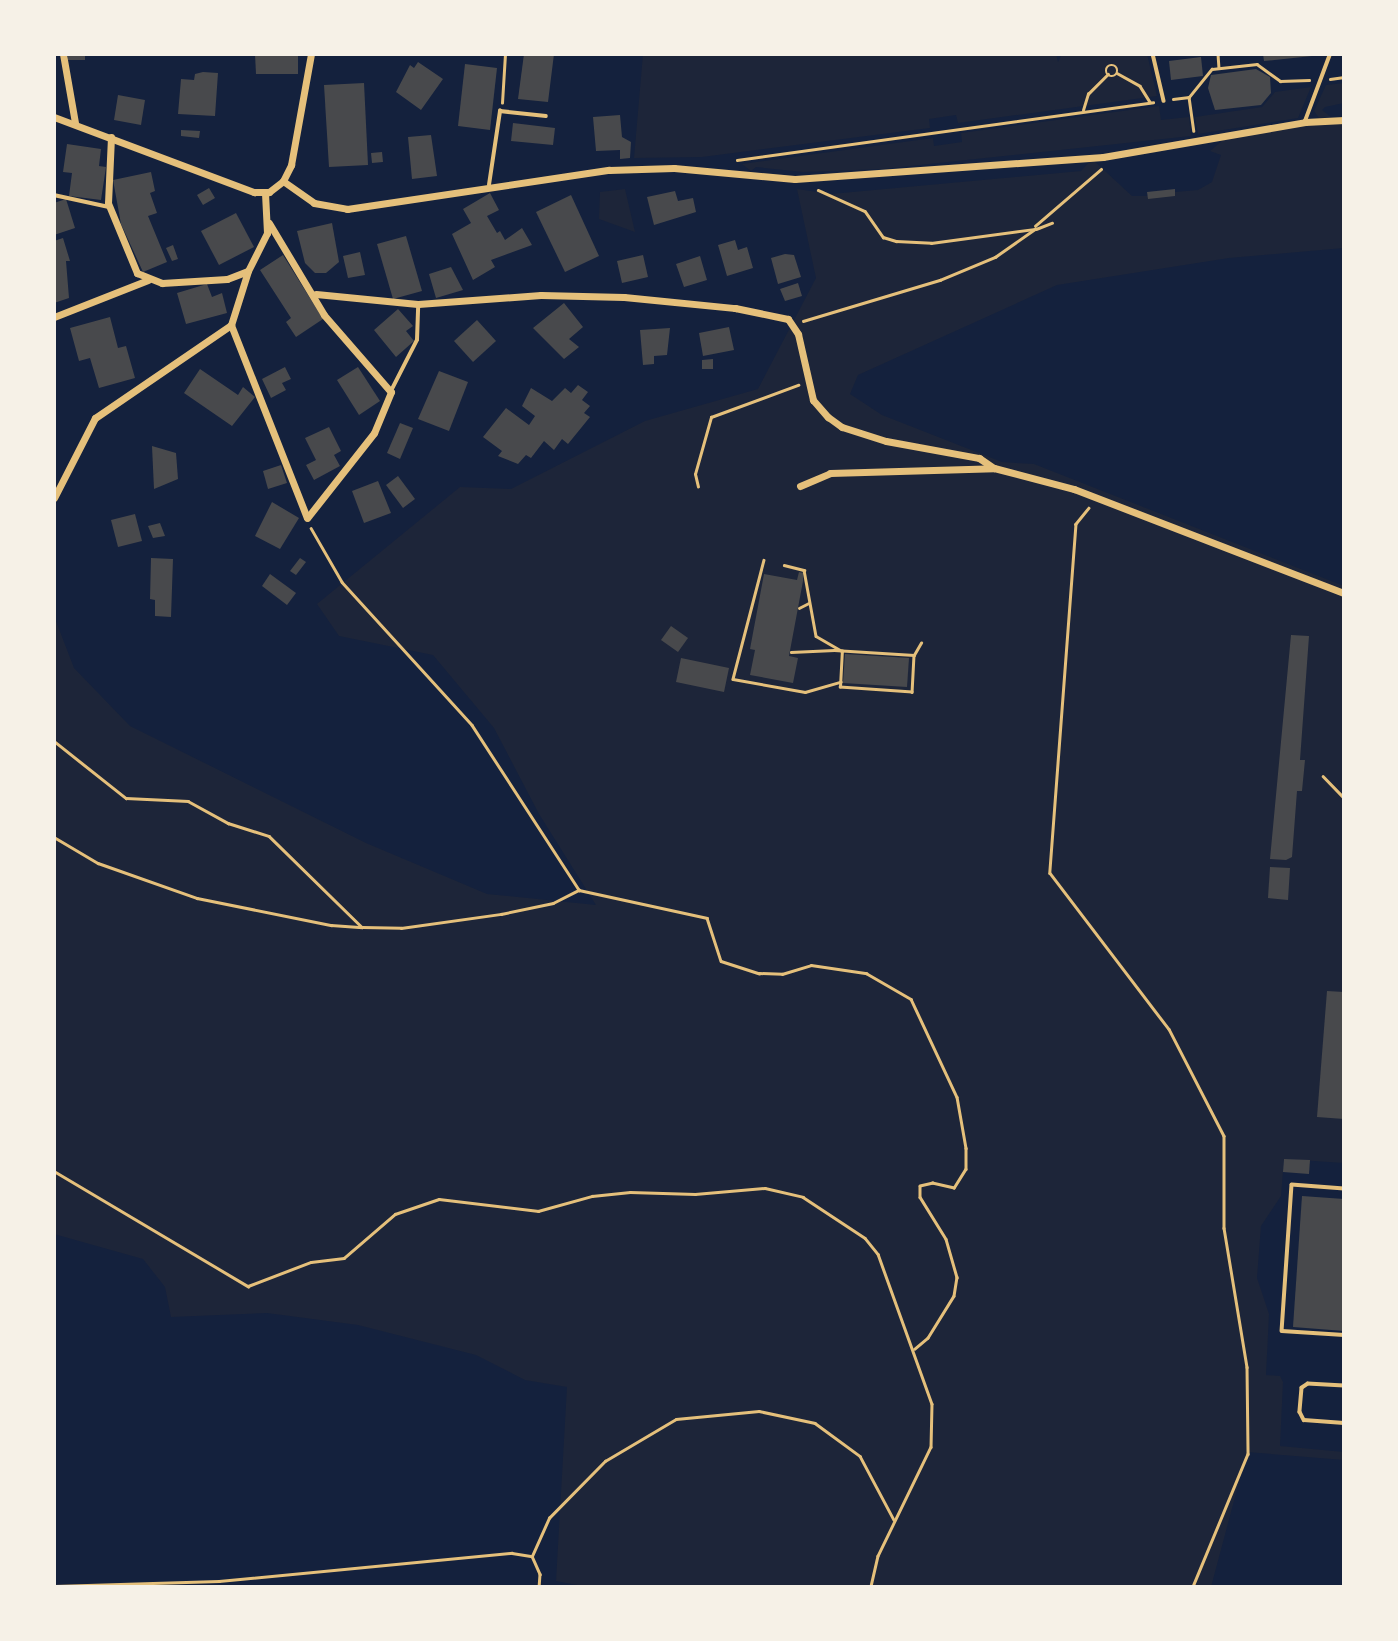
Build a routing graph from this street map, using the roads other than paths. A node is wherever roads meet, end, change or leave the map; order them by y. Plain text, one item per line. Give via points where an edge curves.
1 (63, 54) edge
2 (311, 54) edge
3 (1153, 54) edge
4 (1330, 54) edge
5 (1164, 101) road end
6 (545, 116) dead end
7 (54, 117) edge
8 (1344, 120) edge
9 (1305, 122) junction
10 (75, 123) junction
11 (111, 137) junction
12 (283, 181) junction
13 (489, 185) junction
14 (265, 193) junction
15 (54, 195) edge
16 (109, 207) junction
17 (269, 223) junction
18 (248, 271) junction
19 (148, 279) junction
20 (316, 294) junction
21 (418, 304) junction
22 (54, 317) edge
23 (231, 325) junction
24 (391, 392) junction
25 (994, 468) junction
26 (800, 486) dead end
27 (54, 498) edge
28 (1344, 593) edge
29 (1344, 1189) edge
30 (1344, 1335) edge
31 (1344, 1386) edge
32 (1344, 1423) edge

1 - 10 street
2 - 12 street via 295,146
3 - 5 lane
4 - 9 lane
6 - 13 lane via 500,111
7 - 10 street
8 - 9 street
9 - 13 street via 1108,157 809,179 674,169 564,175
10 - 11 street
11 - 14 street
11 - 16 street
12 - 13 street via 314,203 339,209
12 - 14 street
14 - 17 street
15 - 16 lane
16 - 19 street via 131,264
17 - 18 street
17 - 20 street
18 - 19 street via 201,281
18 - 23 street
19 - 22 street
20 - 21 street
20 - 24 street via 324,315
21 - 24 lane via 417,340
21 - 25 street via 581,295 671,300 788,318 820,409 842,427 886,441 979,458
23 - 24 street via 307,519 374,433
23 - 27 street via 95,418
25 - 26 street via 830,472
25 - 28 street via 1097,498
29 - 30 lane via 1292,1185 1282,1331
31 - 32 lane via 1308,1384 1302,1388 1300,1412 1304,1420

